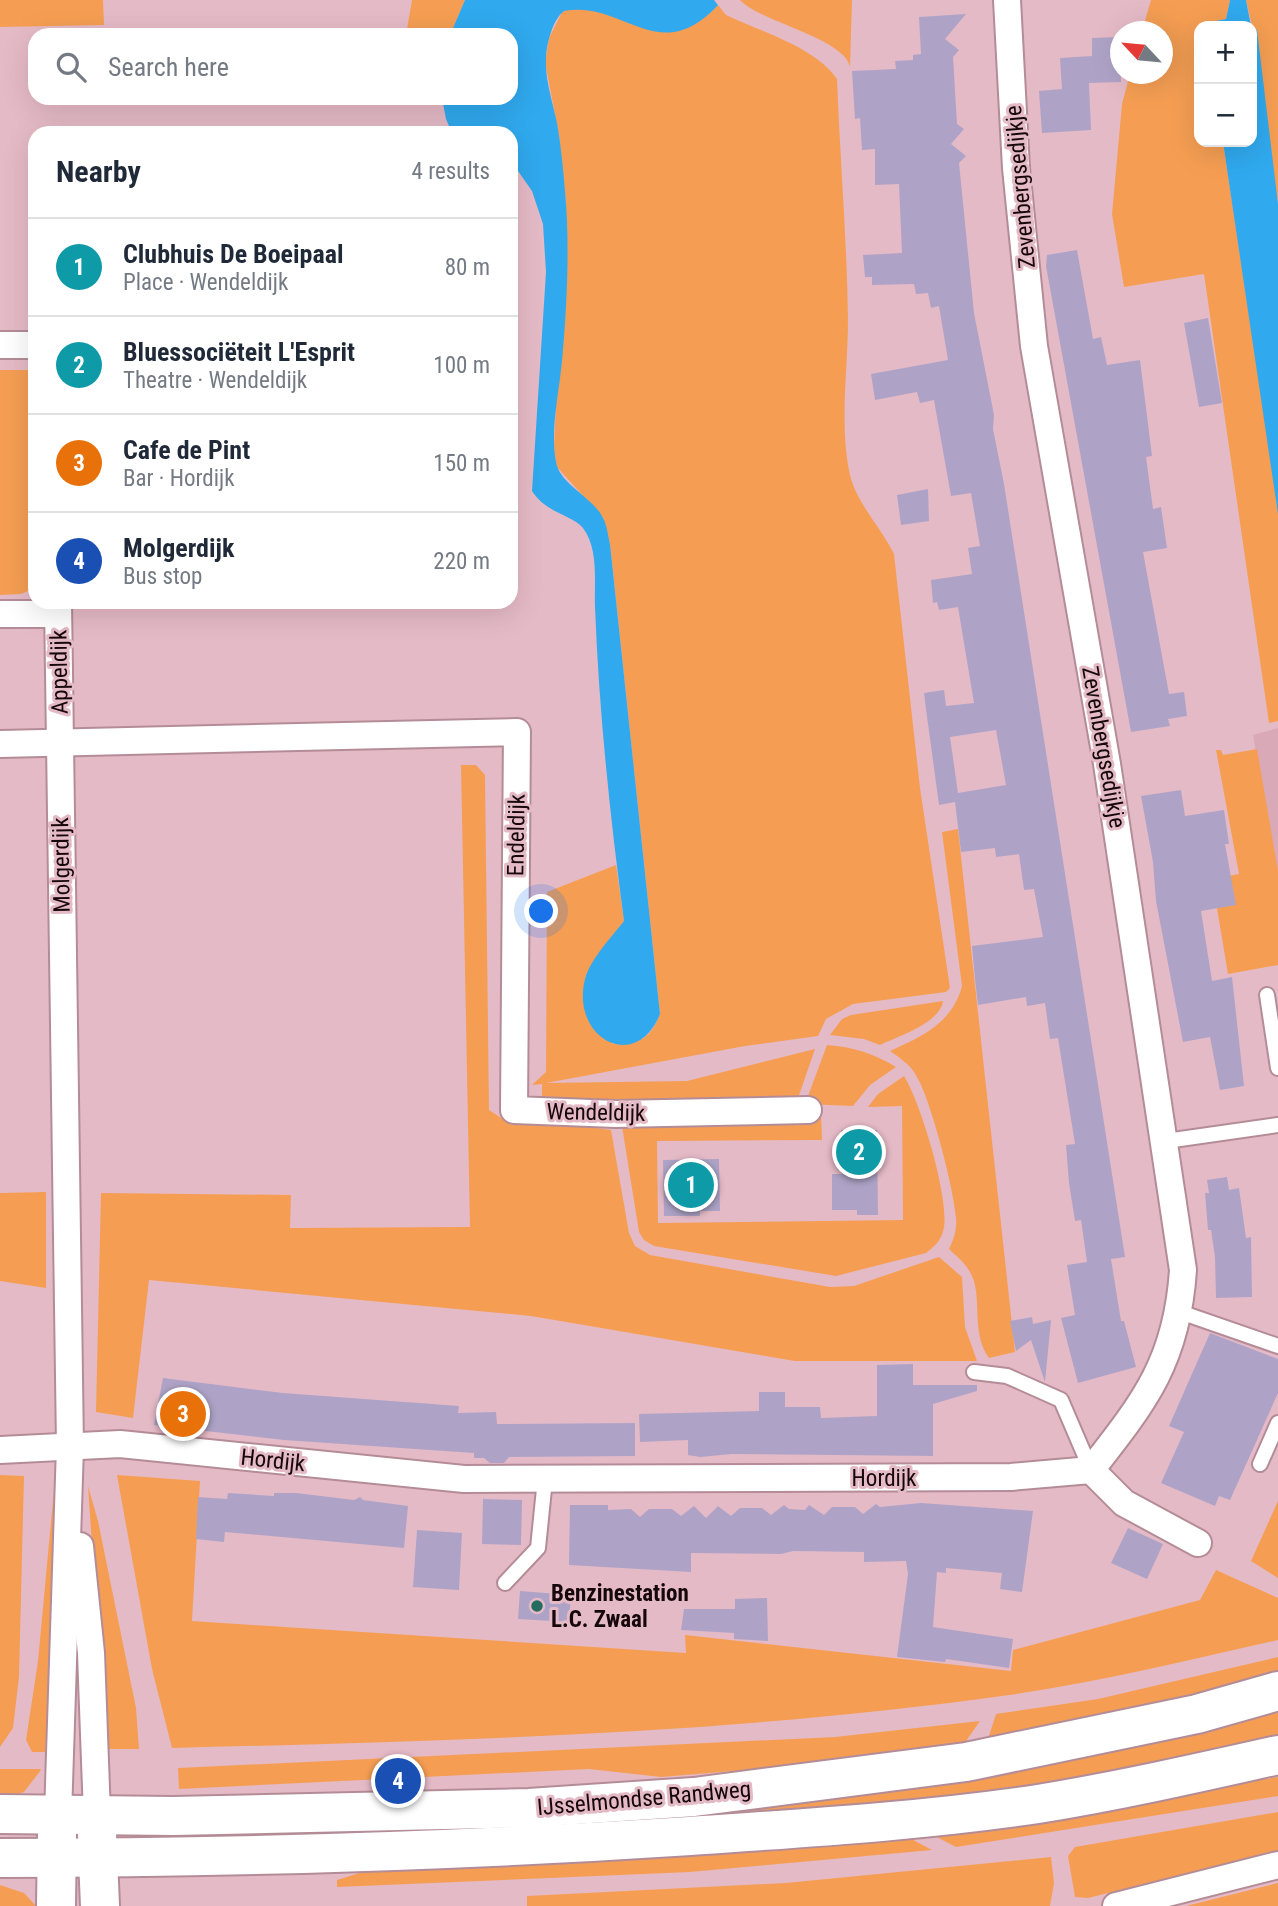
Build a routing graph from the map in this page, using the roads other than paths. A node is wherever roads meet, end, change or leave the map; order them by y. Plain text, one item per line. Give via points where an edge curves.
1 (1007, 0) edge
2 (0, 345) edge
3 (28, 345) edge
4 (48, 609) edge
5 (58, 609) edge
6 (0, 614) edge
7 (59, 741) junction
8 (0, 744) edge
9 (514, 980) joint
10 (1267, 995) dead end
11 (1278, 1068) edge
12 (808, 1110) dead end
13 (1278, 1125) edge
14 (1166, 1141) junction
15 (1180, 1311) junction
16 (1278, 1346) edge
17 (974, 1372) dead end
18 (1278, 1423) edge
19 (70, 1447) junction
20 (0, 1450) edge
21 (1260, 1464) dead end
22 (1091, 1470) junction
23 (545, 1479) junction
24 (1198, 1544) dead end
25 (505, 1583) dead end
26 (1278, 1691) edge
27 (1278, 1755) edge
28 (0, 1814) edge
29 (58, 1815) junction
30 (97, 1815) junction
31 (0, 1858) edge
32 (57, 1858) junction
33 (98, 1858) junction
34 (1278, 1865) edge
35 (56, 1906) edge
36 (100, 1906) edge
37 (1116, 1906) edge

1 - 14 street, Zevenbergsedijkje via 1016,168 1034,345
2 - 3 street
4 - 6 street
5 - 7 street, Appeldijk
7 - 8 street
7 - 9 street, Endeldijk via 517,732
7 - 19 street, Molgerdijk
9 - 12 street, Wendeldijk via 514,1110 616,1114
10 - 11 lane
13 - 14 lane
14 - 15 street, Zevenbergsedijkje via 1183,1270
15 - 16 lane
15 - 22 street, Zevenbergsedijkje via 1170,1348 1140,1408
17 - 22 lane via 1007,1376 1061,1401
18 - 21 lane
19 - 20 street, Hordijk
19 - 23 street, Hordijk via 120,1444 464,1479
19 - 29 street, Molgerdijk
19 - 30 street, Molgerdijk via 91,1653
22 - 23 street, Hordijk via 1012,1477
22 - 24 street via 1124,1503
23 - 25 lane via 538,1548
26 - 30 main road, IJsselmondse Randweg via 1197,1714 966,1762 694,1797 529,1808
27 - 33 main road, IJsselmondse Randweg via 1037,1804 903,1820 365,1854
28 - 29 main road, IJsselmondse Randweg
29 - 30 main road, IJsselmondse Randweg
29 - 32 main road
30 - 33 main road, Molgerdijk
31 - 32 main road, IJsselmondse Randweg
32 - 33 main road, IJsselmondse Randweg
32 - 35 main road
33 - 36 main road, Molgerdijk
34 - 37 street

